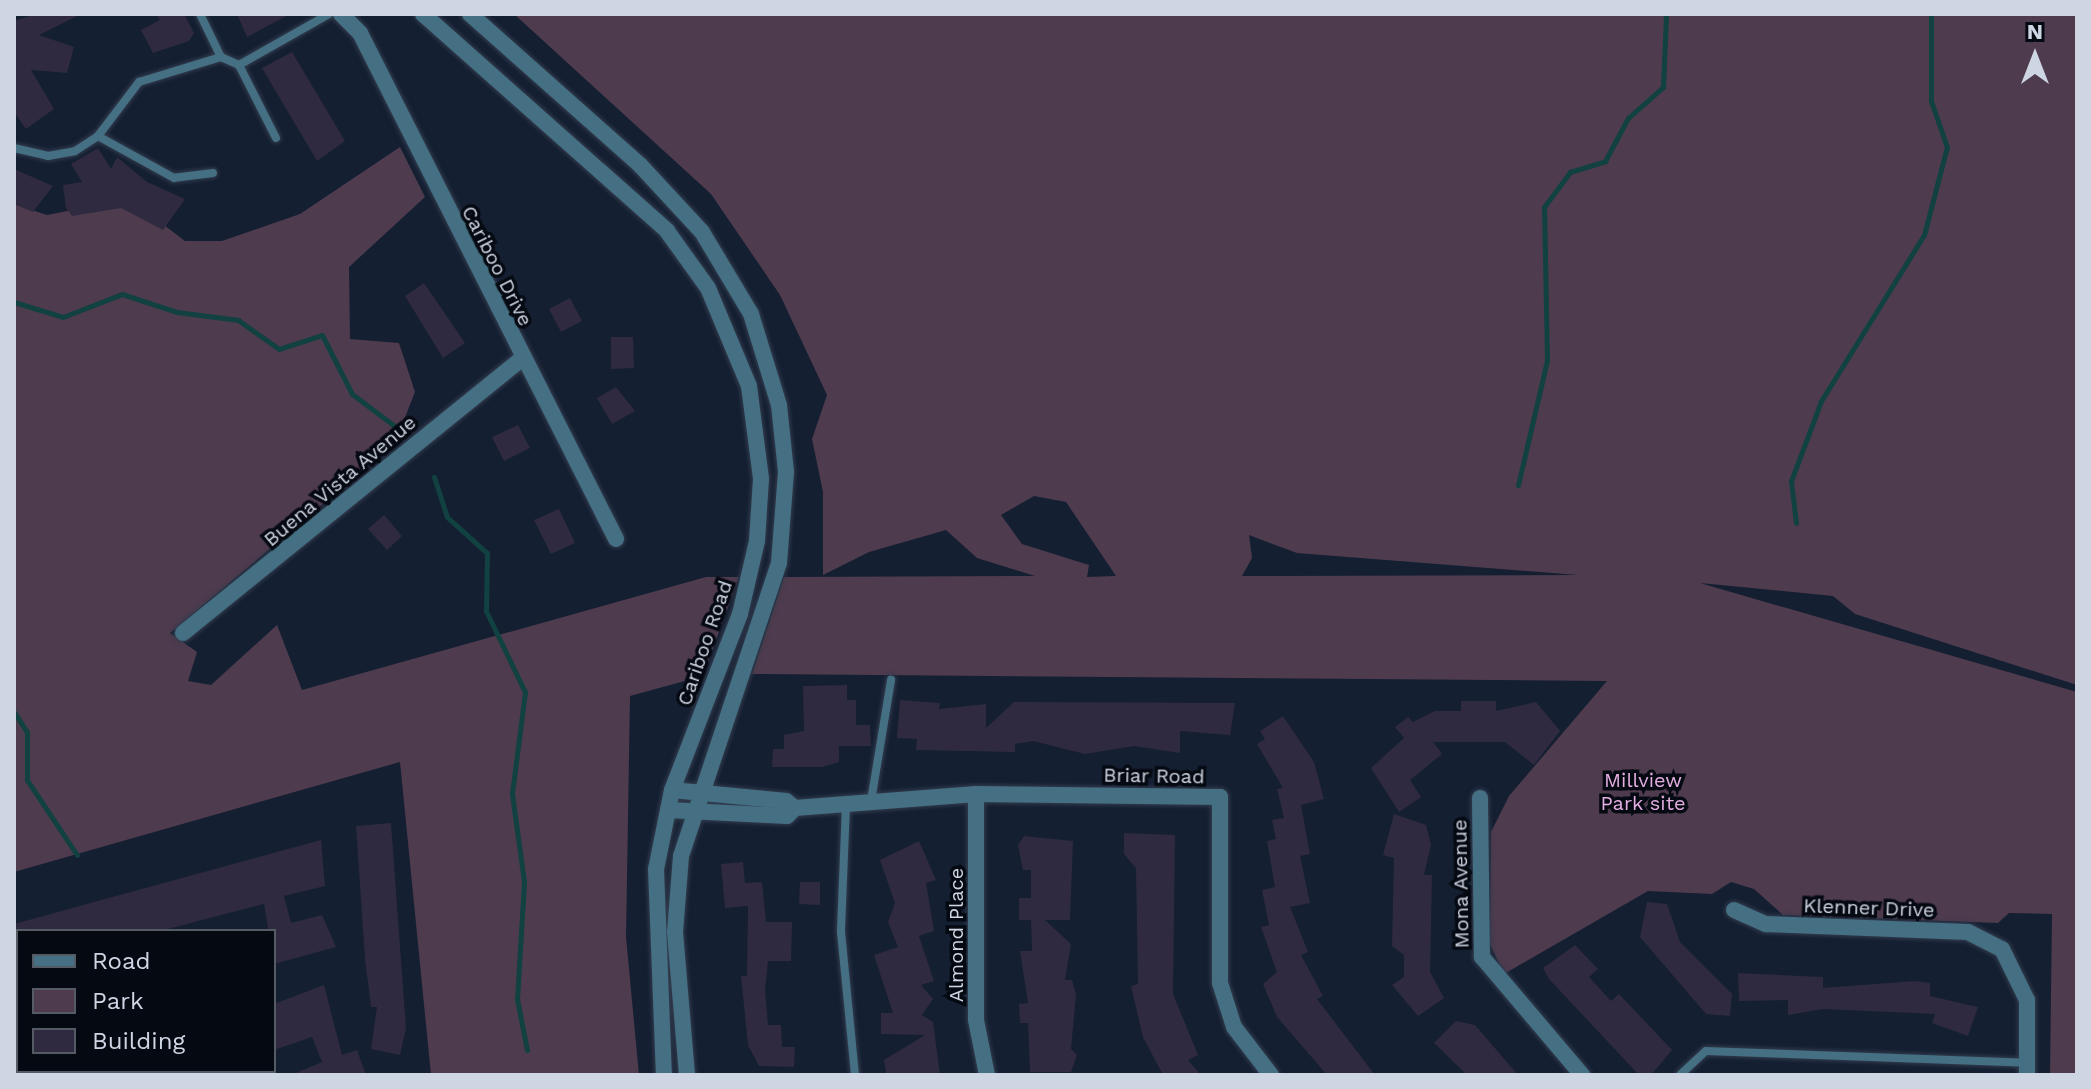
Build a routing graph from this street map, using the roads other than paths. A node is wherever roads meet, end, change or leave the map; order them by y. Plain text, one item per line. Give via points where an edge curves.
1 (200, 14) edge
2 (329, 14) edge
3 (341, 14) edge
4 (423, 14) edge
5 (470, 14) edge
6 (221, 57) junction
7 (239, 65) junction
8 (98, 136) junction
9 (276, 138) dead end
10 (14, 148) edge
11 (213, 173) dead end
12 (522, 358) junction
13 (616, 539) dead end
14 (183, 633) dead end
15 (891, 680) dead end
16 (672, 790) junction
17 (696, 794) junction
18 (976, 794) junction
19 (1480, 798) dead end
20 (871, 801) junction
21 (846, 805) junction
22 (795, 808) junction
23 (668, 810) junction
24 (693, 815) junction
25 (1734, 910) dead end
26 (2027, 1069) edge
27 (664, 1075) edge
28 (687, 1075) edge
29 (855, 1075) edge
30 (987, 1075) edge
31 (1271, 1075) edge
32 (1582, 1075) edge
33 (1680, 1075) edge

1 - 6 lane
2 - 7 lane
3 - 12 street, Cariboo Drive via 360,33
4 - 16 street, Cariboo Road via 642,204 691,261 737,350 759,449 757,541 740,614
5 - 17 street via 629,155 702,232 751,314 771,368 784,437 783,542 767,609
6 - 7 lane
6 - 8 lane via 139,82
7 - 9 lane
8 - 10 lane via 75,151 48,156
8 - 11 lane via 174,178
12 - 13 street, Cariboo Drive
12 - 14 street, Buena Vista Avenue
15 - 20 lane
16 - 17 street, Briar Road
16 - 23 street, Cariboo Road
17 - 22 street, Briar Road via 786,801
17 - 24 street
18 - 20 street, Briar Road
18 - 30 street, Almond Place via 976,1020
18 - 31 street, Briar Road via 1220,797 1220,983 1234,1027
19 - 32 street, Mona Avenue via 1482,957
20 - 21 street, Briar Road
21 - 22 street, Briar Road
21 - 29 lane via 841,932
22 - 24 street, Briar Road via 787,816
23 - 24 street, Briar Road
23 - 27 street, Cariboo Road via 656,869 654,957
24 - 28 street via 675,900
25 - 26 street, Klenner Drive via 1766,924 1968,932 2002,949 2027,1000
26 - 33 lane via 1706,1051

